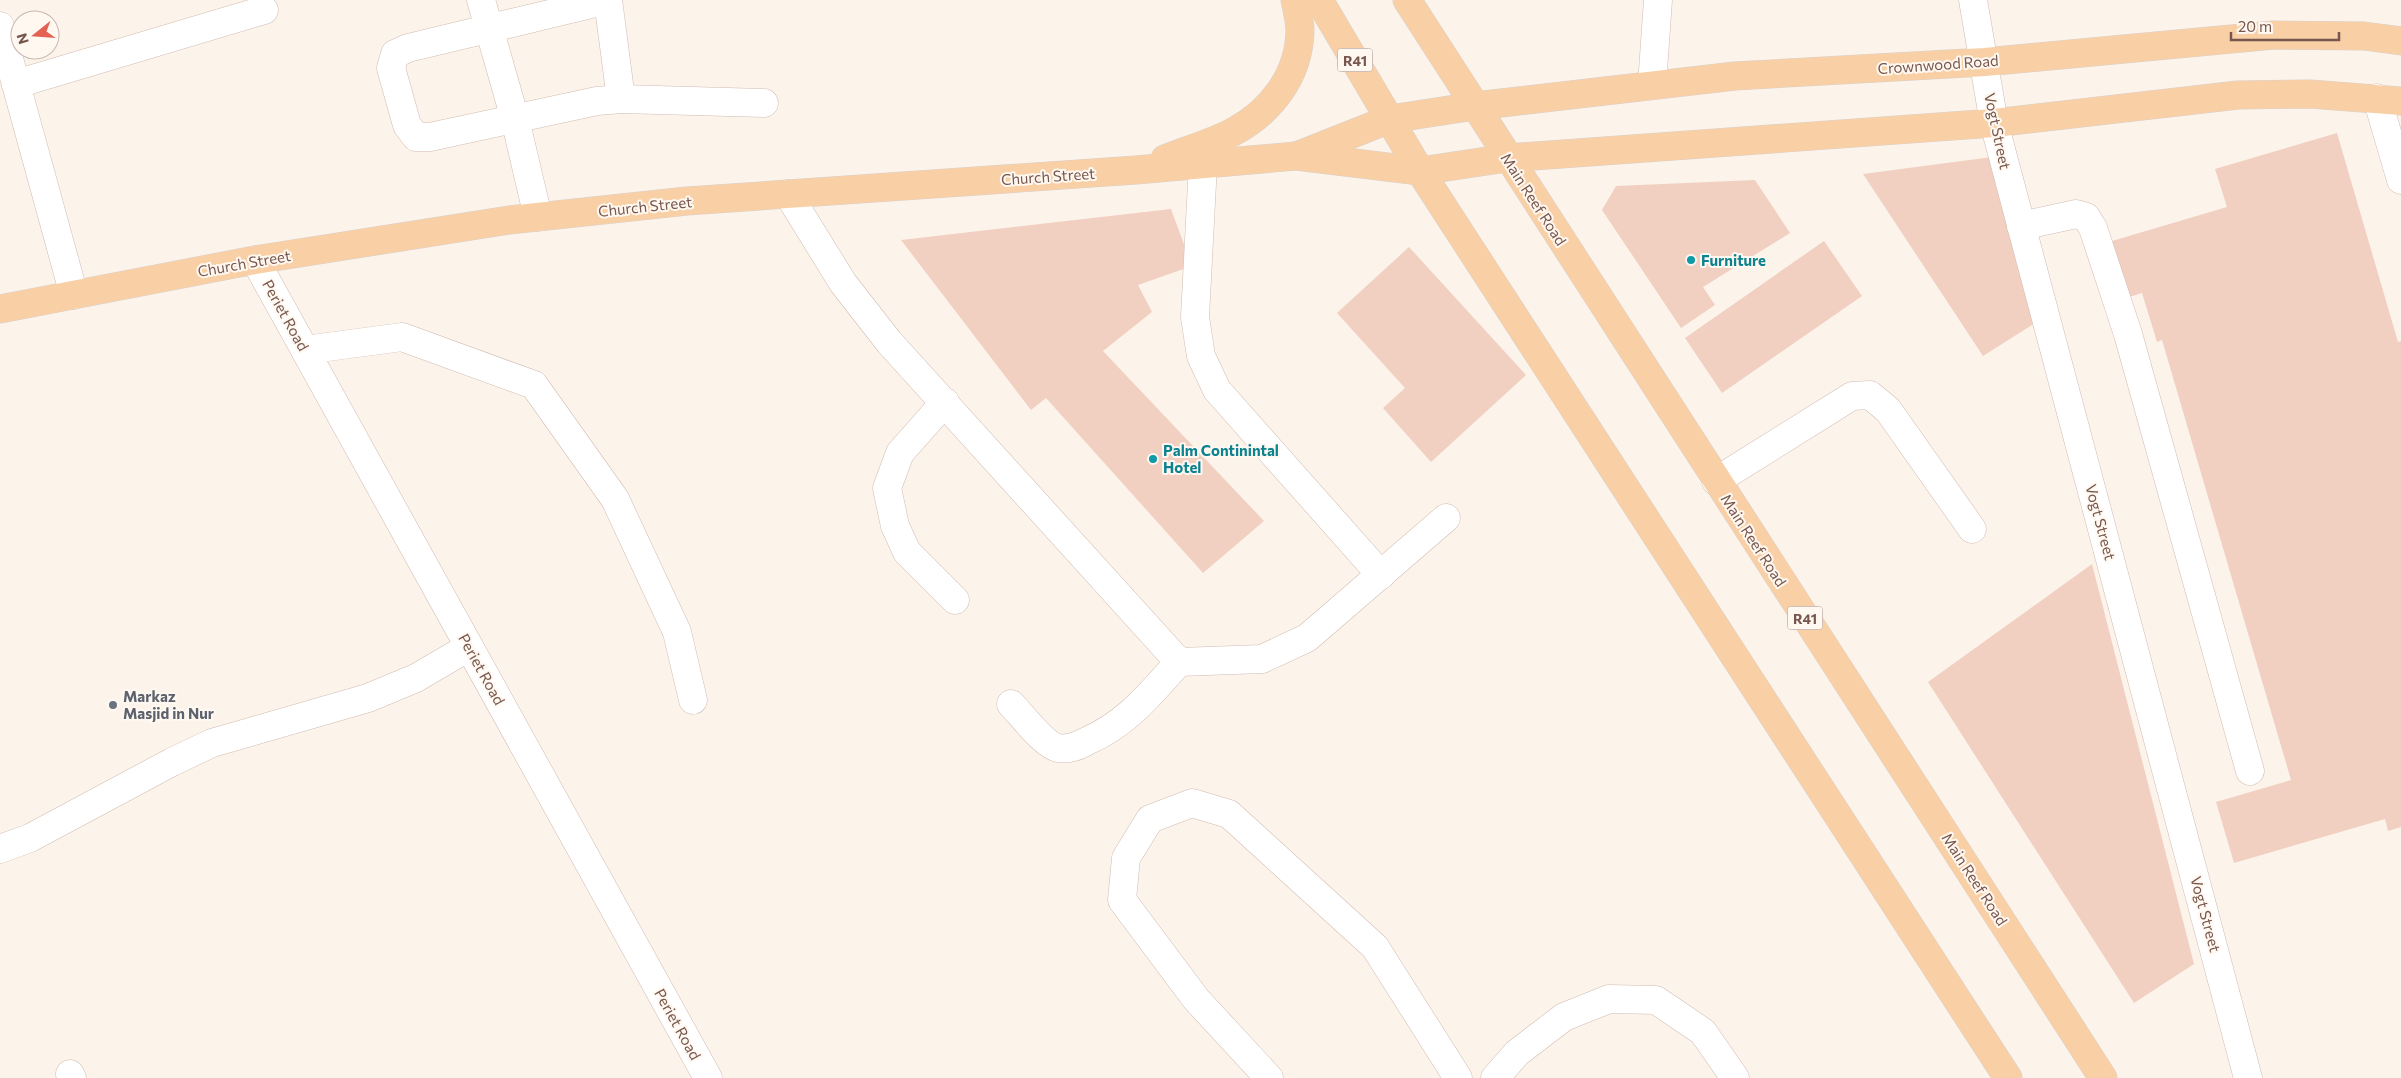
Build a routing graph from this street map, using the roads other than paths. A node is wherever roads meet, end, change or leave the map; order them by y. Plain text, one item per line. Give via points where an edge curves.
1 (481, 0) edge
2 (608, 0) edge
3 (1295, 0) edge
4 (1319, 0) edge
5 (1406, 0) edge
6 (1657, 0) edge
7 (1670, 0) edge
8 (1973, 0) edge
9 (264, 10) dead end
10 (0, 26) edge
11 (489, 28) junction
12 (2401, 41) edge
13 (1985, 62) junction
14 (16, 84) junction
15 (1652, 85) junction
16 (621, 99) junction
17 (2389, 99) edge
18 (764, 103) dead end
19 (1474, 106) junction
20 (515, 119) junction
21 (1390, 119) junction
22 (1994, 123) junction
23 (1296, 156) junction
24 (1507, 158) junction
25 (1203, 164) junction
26 (1136, 170) junction
27 (1420, 171) junction
28 (2401, 180) edge
29 (788, 194) junction
30 (538, 217) junction
31 (2021, 226) junction
32 (255, 260) junction
33 (74, 295) junction
34 (0, 310) edge
35 (305, 350) junction
36 (944, 402) junction
37 (1716, 481) junction
38 (1446, 518) dead end
39 (1972, 529) dead end
40 (1381, 575) junction
41 (956, 600) dead end
42 (469, 647) junction
43 (1179, 662) junction
44 (693, 700) dead end
45 (1011, 704) dead end
46 (2250, 771) dead end
47 (0, 850) edge
48 (2240, 1042) junction
49 (708, 1078) edge
50 (1269, 1078) edge
51 (1458, 1078) edge
52 (1495, 1078) edge
53 (1735, 1078) edge
54 (2008, 1078) edge
55 (2103, 1078) edge
56 (2228, 1078) edge
57 (2248, 1078) edge

1 - 11 street
2 - 11 street
2 - 16 street
3 - 26 main road via 1300,30 1295,66 1268,108 1234,132
4 - 21 main road, R41
5 - 19 main road, Main Reef Road / R41
6 - 7 street
6 - 15 street
8 - 13 street, Vogt Street
9 - 14 street
10 - 14 street
11 - 20 street
11 - 20 street via 395,54 391,68 407,125 416,137 430,137
12 - 13 main road, Crownwood Road via 2364,36 2274,35
13 - 15 main road, Crownwood Road via 1736,76
13 - 22 street, Vogt Street
14 - 33 street
15 - 19 main road, Crownwood Road
16 - 18 street
16 - 20 street
17 - 22 main road via 2310,94 2238,95
17 - 28 street
19 - 21 main road, Church Street
19 - 24 main road, Main Reef Road / R41
20 - 30 street
21 - 23 main road, Church Street
21 - 27 main road, R41
22 - 24 main road
22 - 31 street, Vogt Street
23 - 25 main road, Church Street
23 - 27 main road, Church Street
24 - 27 main road, Church Street
24 - 37 main road, Main Reef Road / R41
25 - 26 main road, Church Street
25 - 40 street via 1195,317 1201,356 1217,390
26 - 29 main road, Church Street
27 - 54 main road, R41
29 - 30 main road, Church Street
29 - 36 street via 843,283
30 - 32 main road, Church Street
31 - 46 street via 2076,214 2086,217 2093,228 2128,334
31 - 48 street, Vogt Street
32 - 33 main road, Church Street
32 - 35 street, Periet Road
33 - 34 main road, Church Street
35 - 42 street, Periet Road
35 - 44 street via 402,337 534,385 615,499 676,632
36 - 41 street via 900,453 887,488 896,526 907,552
36 - 43 street
37 - 39 street via 1852,396 1870,395 1888,410
37 - 55 main road, Main Reef Road / R41
38 - 40 street
40 - 43 street via 1307,638 1262,659
42 - 47 street via 416,678 368,698 212,743 30,838
42 - 49 street, Periet Road
43 - 45 street via 1138,708 1116,727 1074,748 1058,748 1049,744
48 - 56 street
48 - 57 street, Vogt Street
50 - 51 street via 1196,999 1122,900 1126,858 1150,819 1192,803 1229,814 1375,947
52 - 53 street via 1517,1053 1564,1017 1609,999 1656,1000 1704,1032

